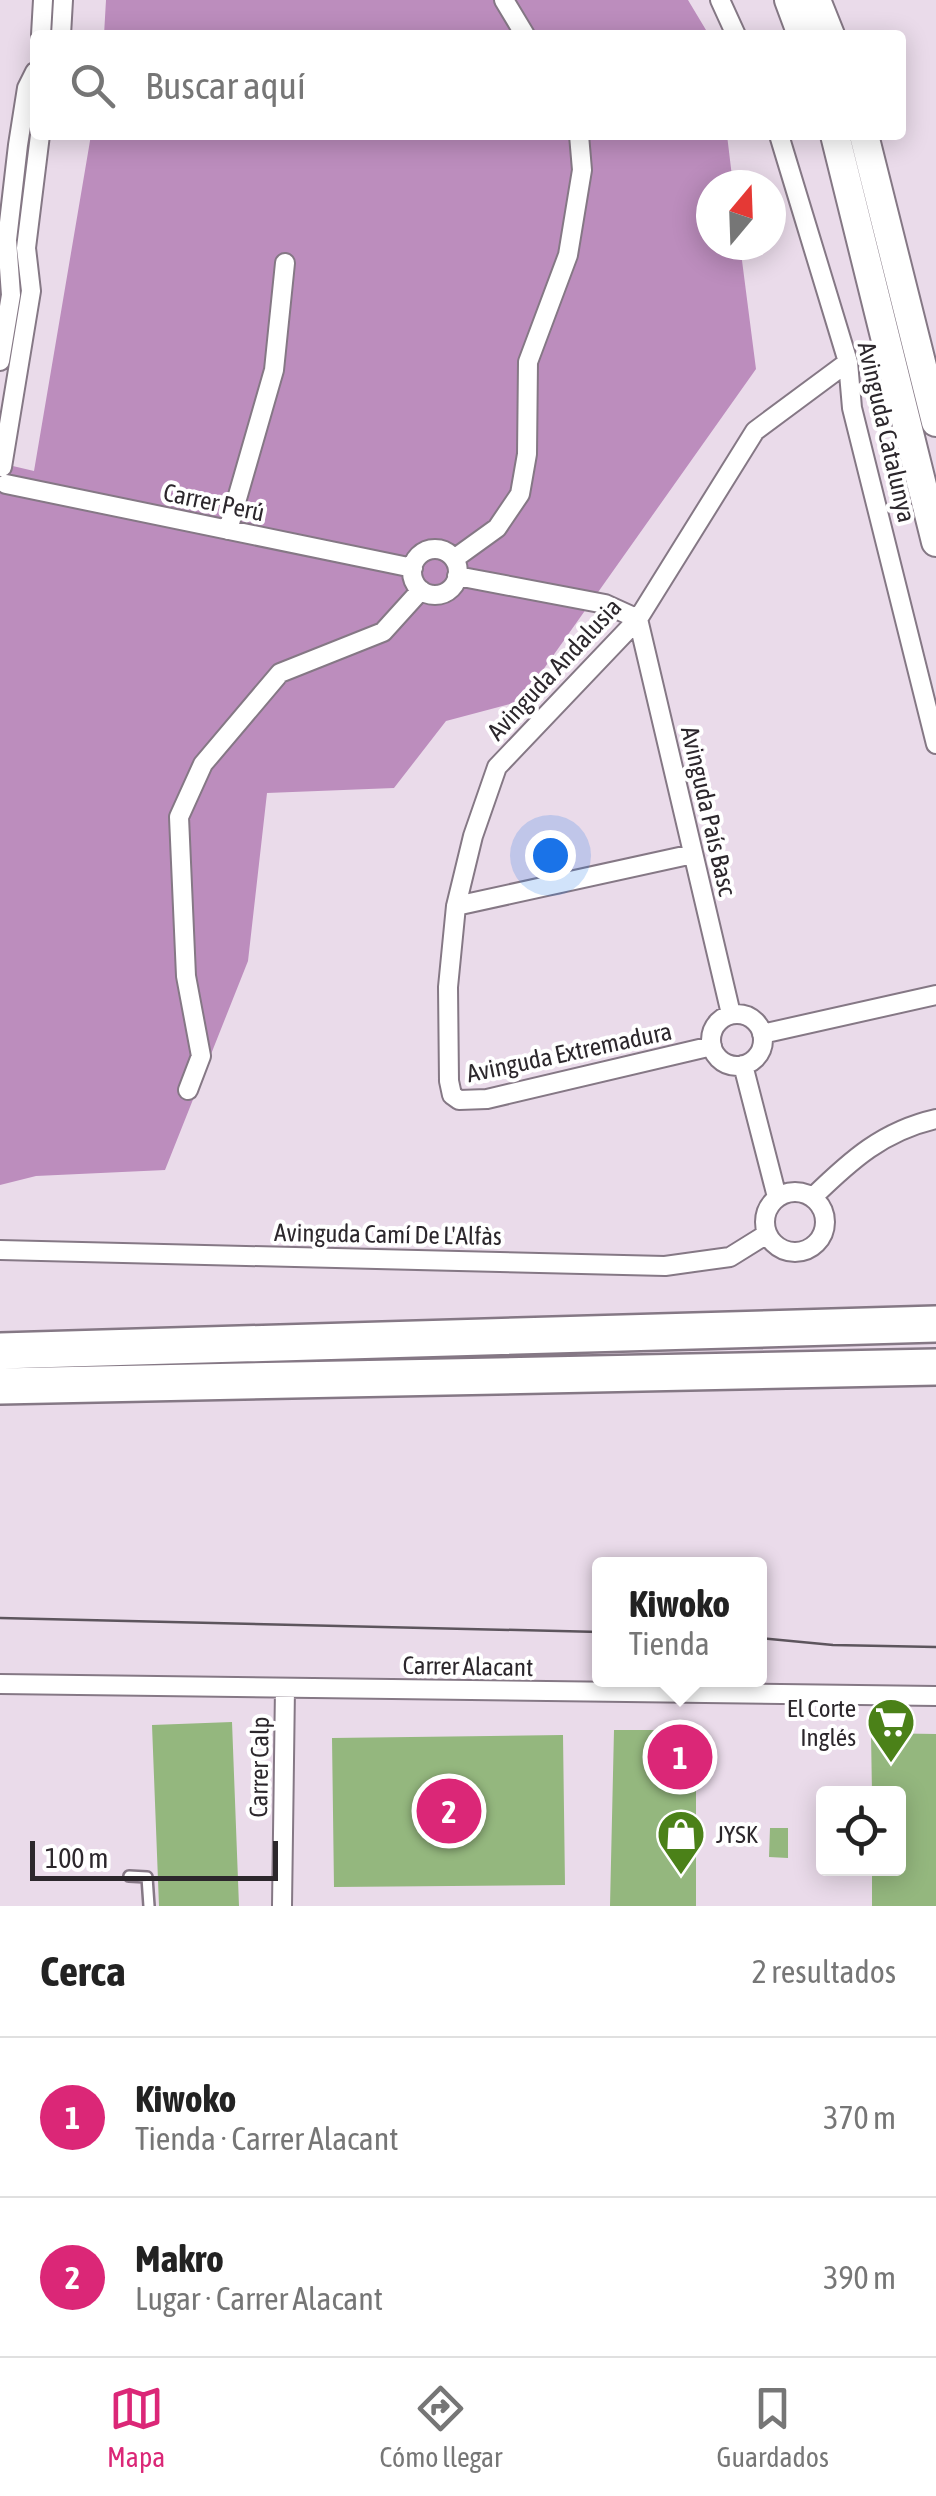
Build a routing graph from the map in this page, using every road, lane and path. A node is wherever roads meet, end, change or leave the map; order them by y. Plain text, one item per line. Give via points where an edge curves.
1 (43, 0) edge
2 (63, 0) edge
3 (502, 0) edge
4 (720, 0) edge
5 (789, 0) edge
6 (816, 0) edge
7 (40, 30) edge
8 (61, 30) edge
9 (522, 30) edge
10 (734, 30) edge
11 (800, 30) edge
12 (828, 30) edge
13 (30, 81) edge
14 (39, 140) edge
15 (579, 140) edge
16 (781, 140) edge
17 (837, 140) edge
18 (865, 140) edge
19 (285, 263) dead end
20 (0, 361) edge
21 (848, 362) junction
22 (936, 422) edge
23 (2, 478) edge
24 (228, 530) junction
25 (936, 542) edge
26 (413, 568) junction
27 (456, 568) junction
28 (421, 590) junction
29 (638, 619) junction
30 (936, 744) edge
31 (693, 854) junction
32 (456, 906) junction
33 (936, 994) edge
34 (732, 1014) junction
35 (762, 1034) junction
36 (712, 1046) junction
37 (743, 1064) junction
38 (449, 1081) joint
39 (188, 1090) dead end
40 (936, 1119) edge
41 (777, 1197) junction
42 (813, 1198) junction
43 (767, 1234) junction
44 (0, 1250) edge
45 (936, 1324) edge
46 (0, 1351) edge
47 (936, 1367) edge
48 (0, 1386) edge
49 (0, 1684) edge
50 (286, 1688) junction
51 (936, 1696) edge
52 (128, 1876) dead end
53 (149, 1906) edge
54 (282, 1906) edge

1 - 7 street
2 - 8 street
3 - 9 street
4 - 10 street
5 - 11 main road
6 - 12 main road
13 - 20 street via 7,240 11,295
14 - 23 street via 26,248 31,291
15 - 27 street via 582,170 571,239 528,362 520,494
16 - 21 street, Avinguda Catalunya
17 - 25 main road
18 - 22 main road
19 - 24 street via 274,370
21 - 29 street, Avinguda Andalusia via 755,431
21 - 30 street, Avinguda Catalunya via 852,408
23 - 24 street, Carrer Perú
24 - 26 street, Carrer Perú
26 - 27 street via 428,550 443,551
26 - 28 street
27 - 28 street via 446,592
27 - 29 street via 605,604
28 - 39 street via 376,636 280,673 203,764 179,817 186,976 201,1056
29 - 31 street, Avinguda País Basc
29 - 32 street, Avinguda Andalusia via 497,767
31 - 32 street
31 - 34 street, Avinguda País Basc
32 - 38 street, Avinguda Andalusia
33 - 35 street
34 - 35 street via 750,1017
34 - 36 street via 714,1028
35 - 37 street via 758,1054
36 - 37 street via 720,1060
36 - 38 street, Avinguda Extremadura via 470,1101 452,1095
37 - 41 street
40 - 42 street via 899,1128 857,1154
41 - 42 street via 794,1191
41 - 43 street via 765,1214
42 - 43 street via 825,1224 817,1242 790,1251
43 - 44 street, Avinguda Camí De L'Alfàs via 730,1257 665,1266
45 - 46 highway
47 - 48 highway
49 - 50 street, Carrer Alacant
50 - 51 street, Carrer Alacant
50 - 54 street, Carrer Calp
52 - 53 lane via 148,1877

